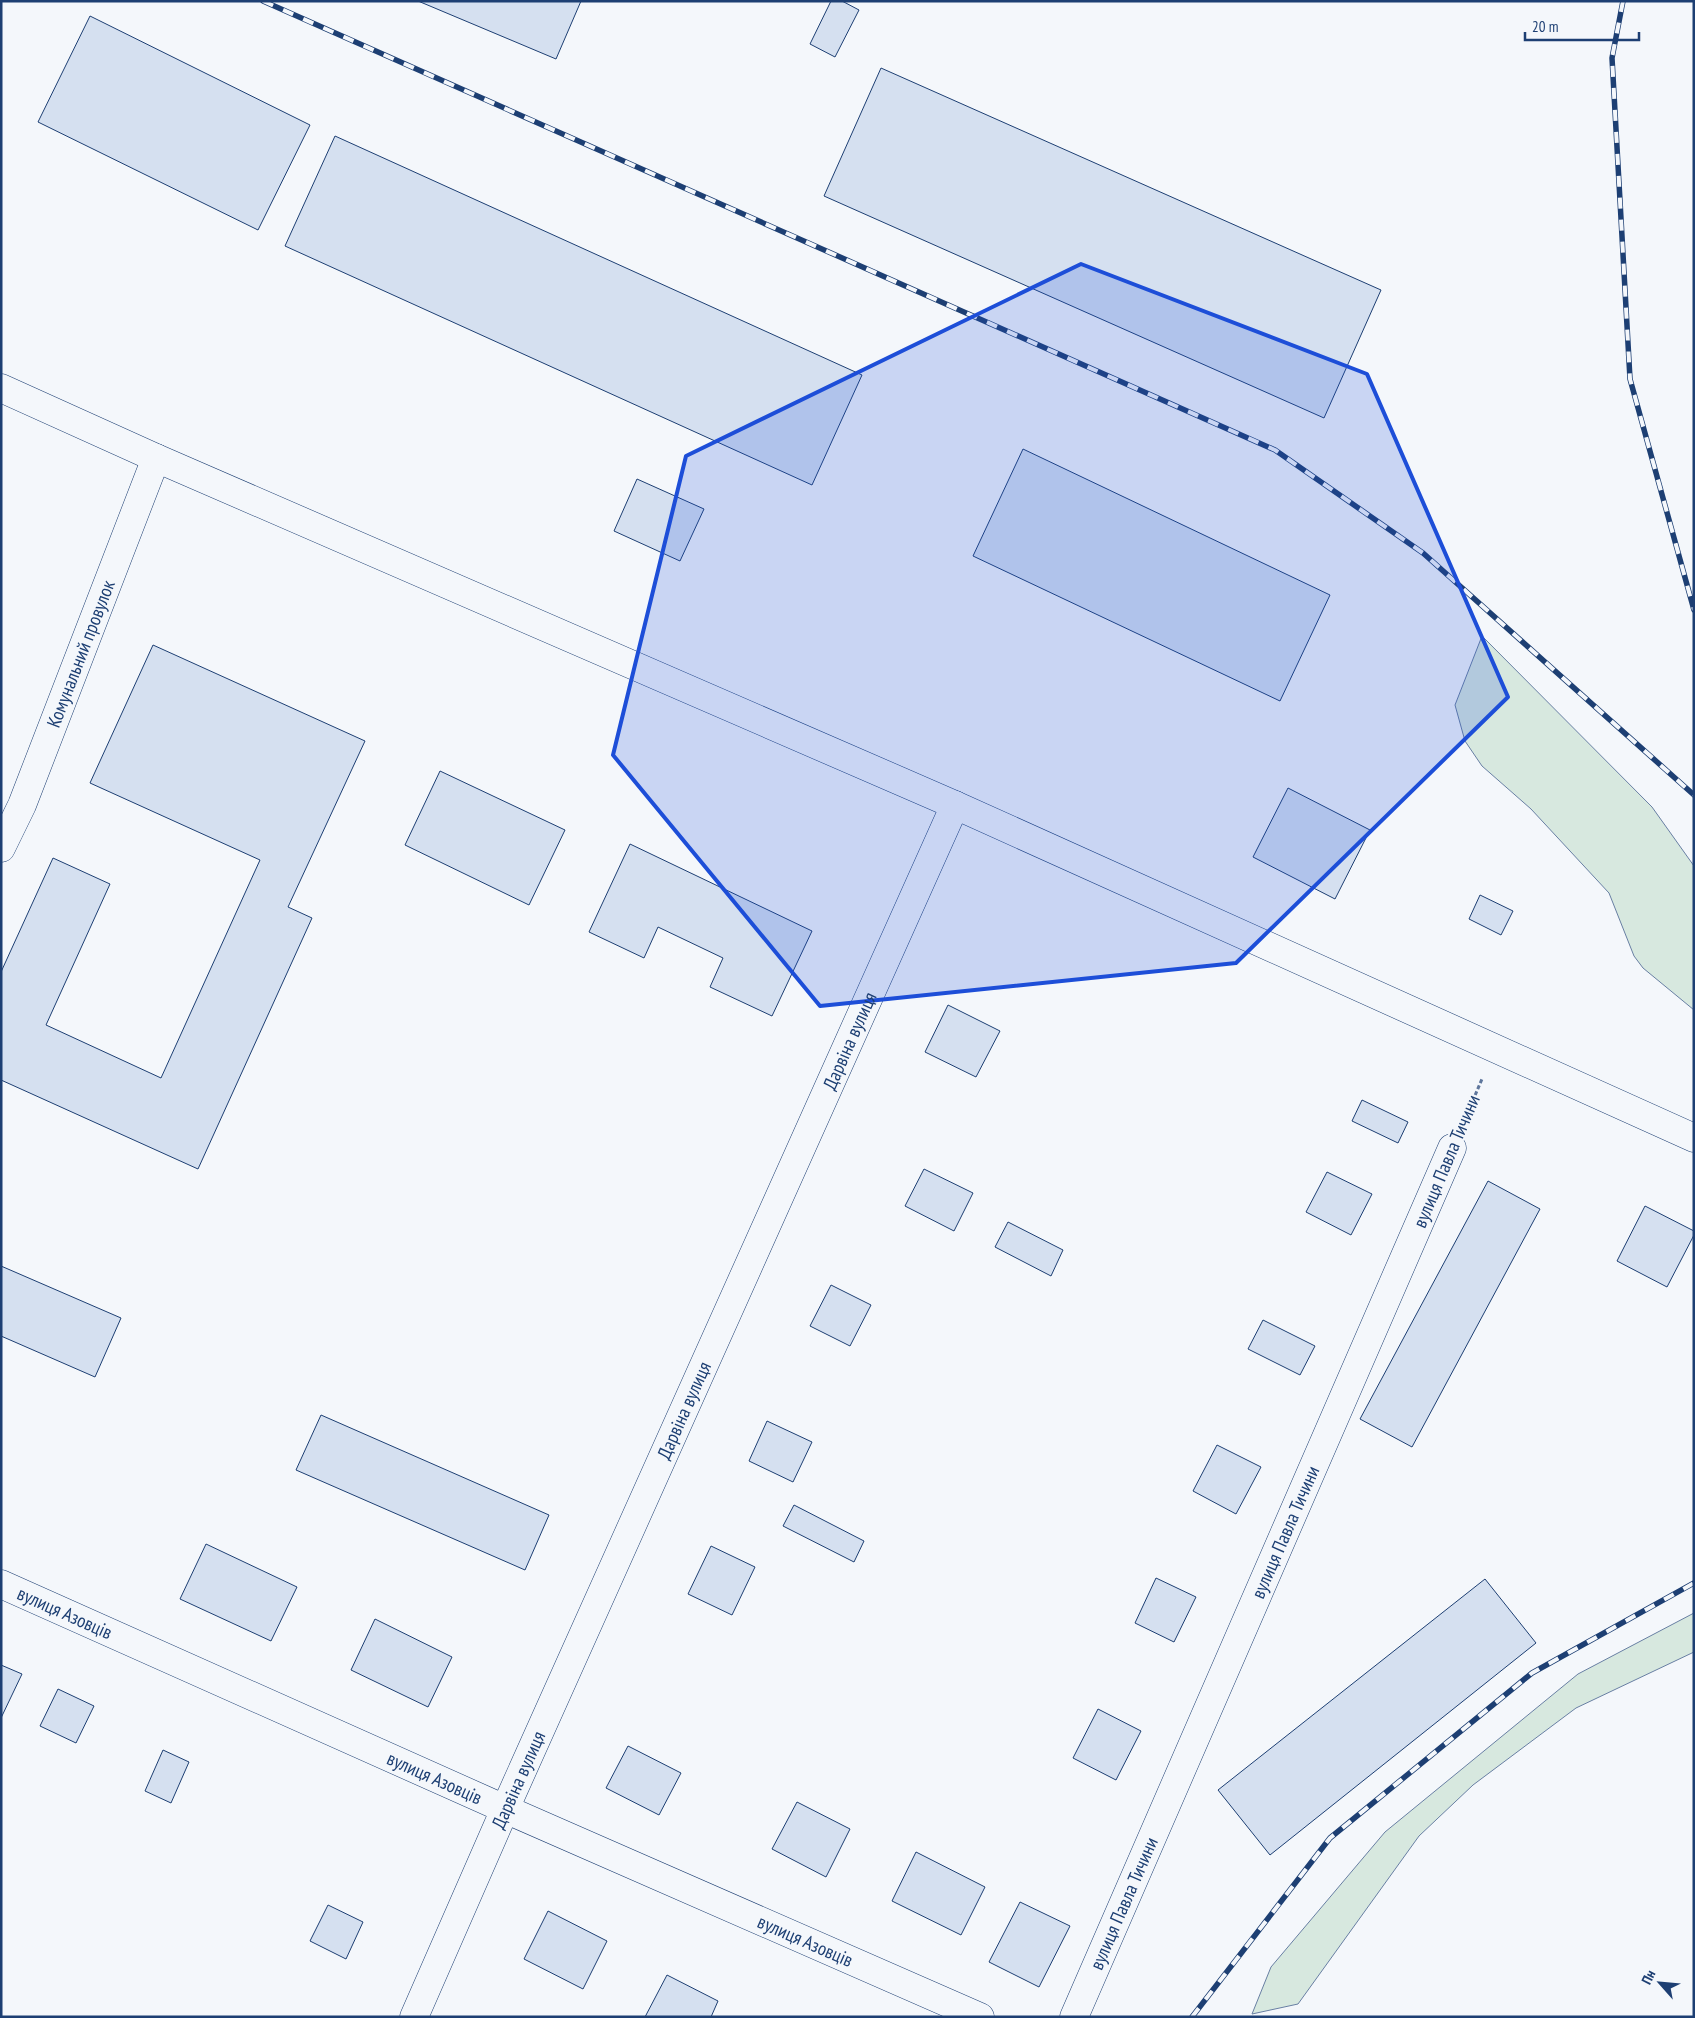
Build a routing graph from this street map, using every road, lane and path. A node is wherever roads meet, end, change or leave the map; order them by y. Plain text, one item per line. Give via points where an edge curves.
1 (1, 388) edge
2 (156, 458) junction
3 (955, 805) junction
4 (1, 848) edge
5 (1495, 1048) junction
6 (1694, 1138) edge
7 (1452, 1148) joint
8 (1, 1584) edge
9 (505, 1809) junction
10 (414, 2017) edge
11 (980, 2017) edge
12 (1074, 2017) edge

1 - 2 street
2 - 3 street
2 - 4 street, Комунальний провулок via 22,805
3 - 5 street
3 - 9 street, Дарвіна вулиця
5 - 6 street
5 - 7 path, вулиця Павла Тичини
7 - 12 street, вулиця Павла Тичини
8 - 9 street, вулиця Азовців
9 - 10 street, Дарвіна вулиця
9 - 11 street, вулиця Азовців

